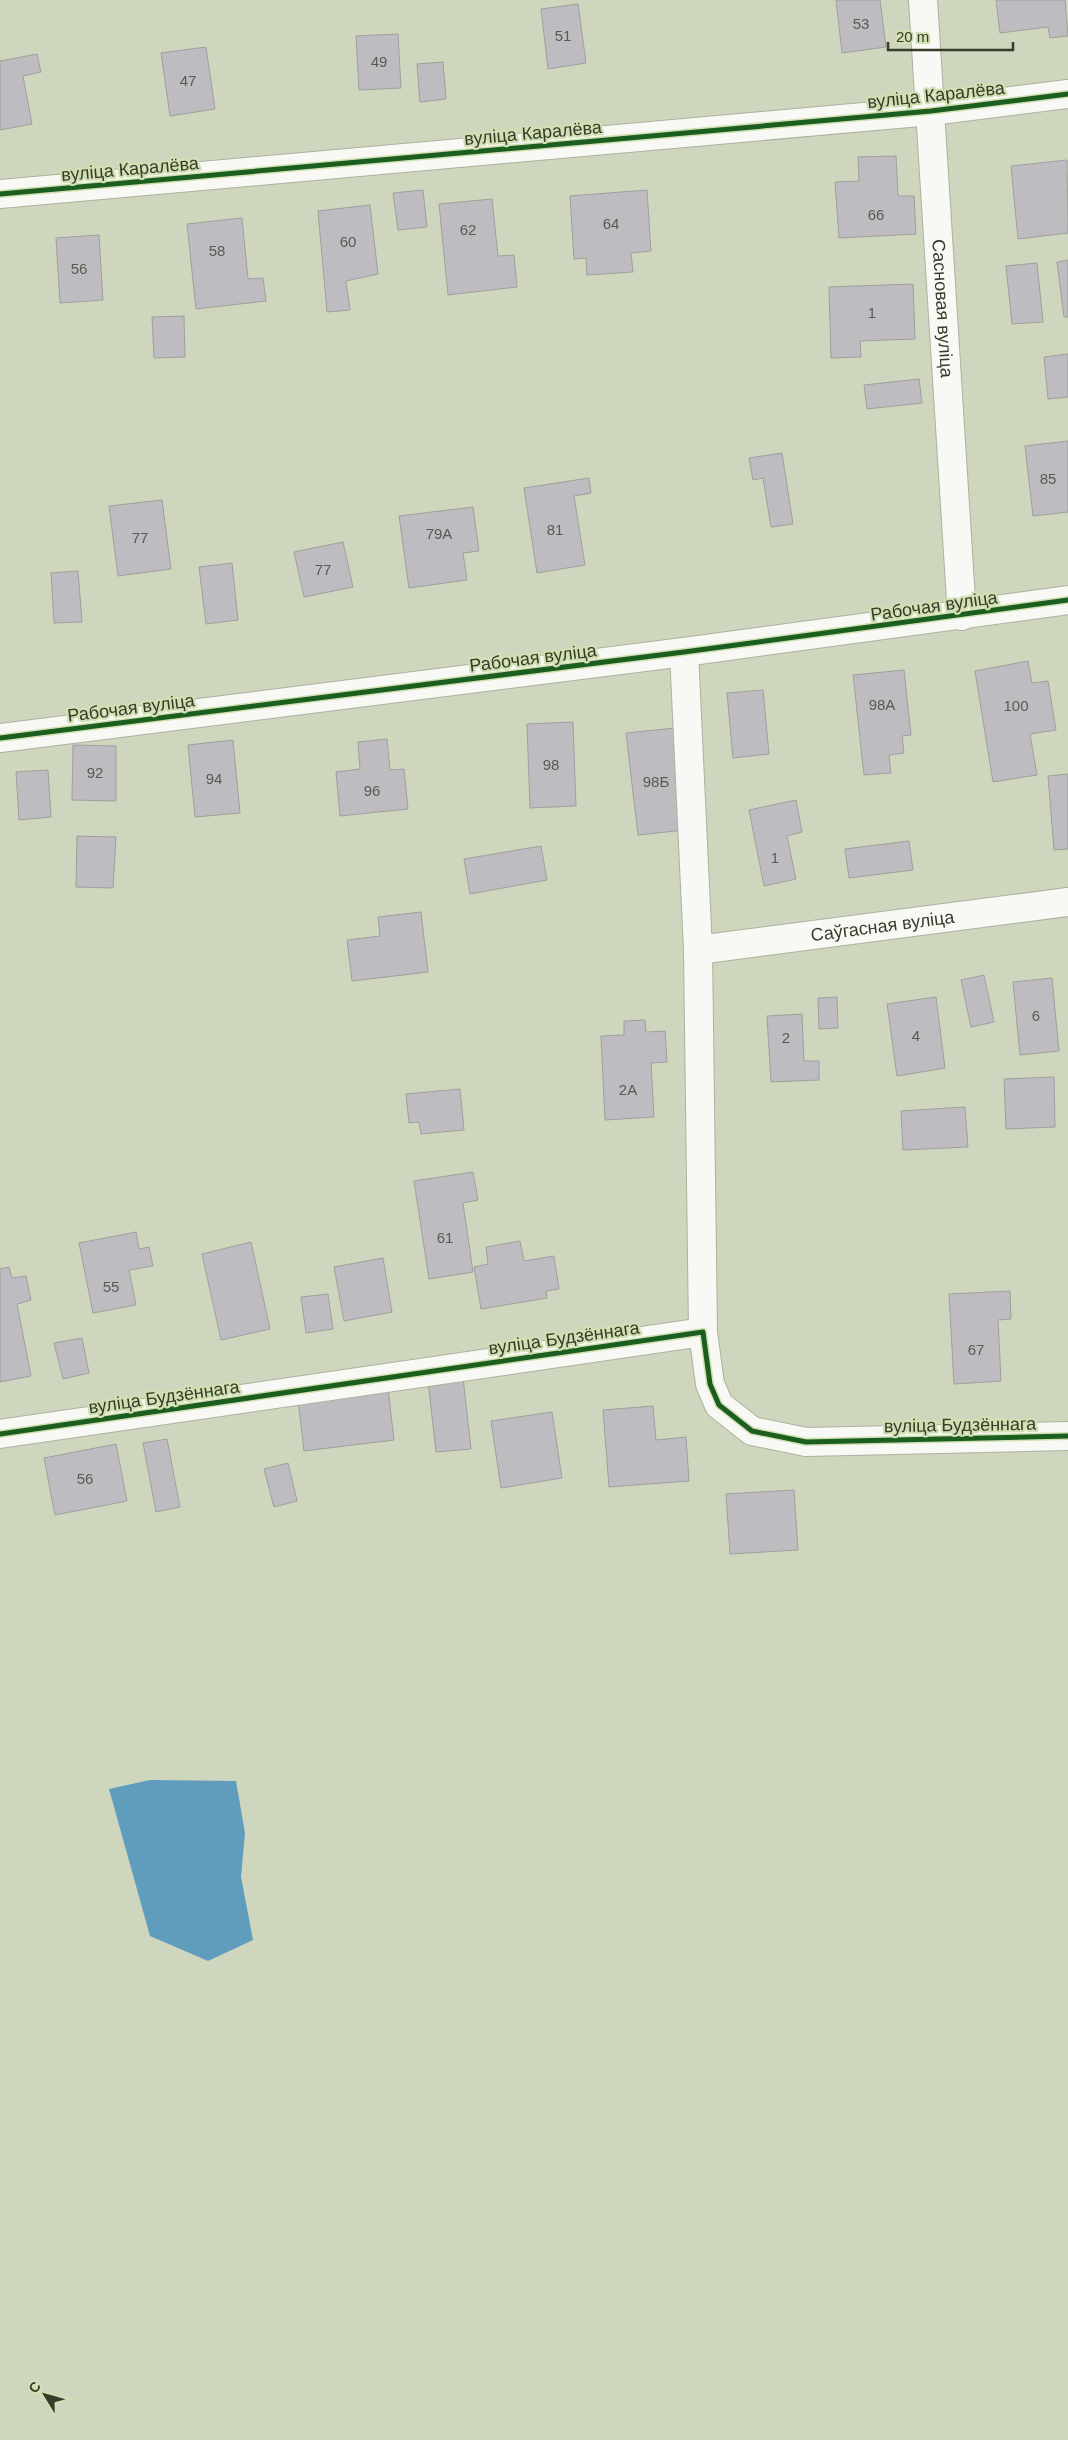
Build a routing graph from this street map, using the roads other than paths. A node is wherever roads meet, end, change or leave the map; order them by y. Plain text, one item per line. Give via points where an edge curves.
1 (923, 0) edge
2 (1068, 94) edge
3 (931, 111) junction
4 (0, 194) edge
5 (1068, 600) edge
6 (962, 616) junction
7 (684, 652) junction
8 (0, 738) edge
9 (1068, 902) edge
10 (698, 950) junction
11 (703, 1332) junction
12 (0, 1434) edge
13 (1068, 1436) edge

1 - 3 street, Сасновая вуліца
2 - 3 street, вуліца Каралёва
3 - 4 street, вуліца Каралёва
3 - 6 street, Сасновая вуліца
5 - 6 street, Рабочая вуліца
6 - 7 street, Рабочая вуліца
7 - 8 street, Рабочая вуліца
7 - 10 street
9 - 10 street, Саўгасная вуліца
10 - 11 street
11 - 12 street, вуліца Будзённага
11 - 13 street, вуліца Будзённага via 710,1384 719,1405 752,1431 806,1442

